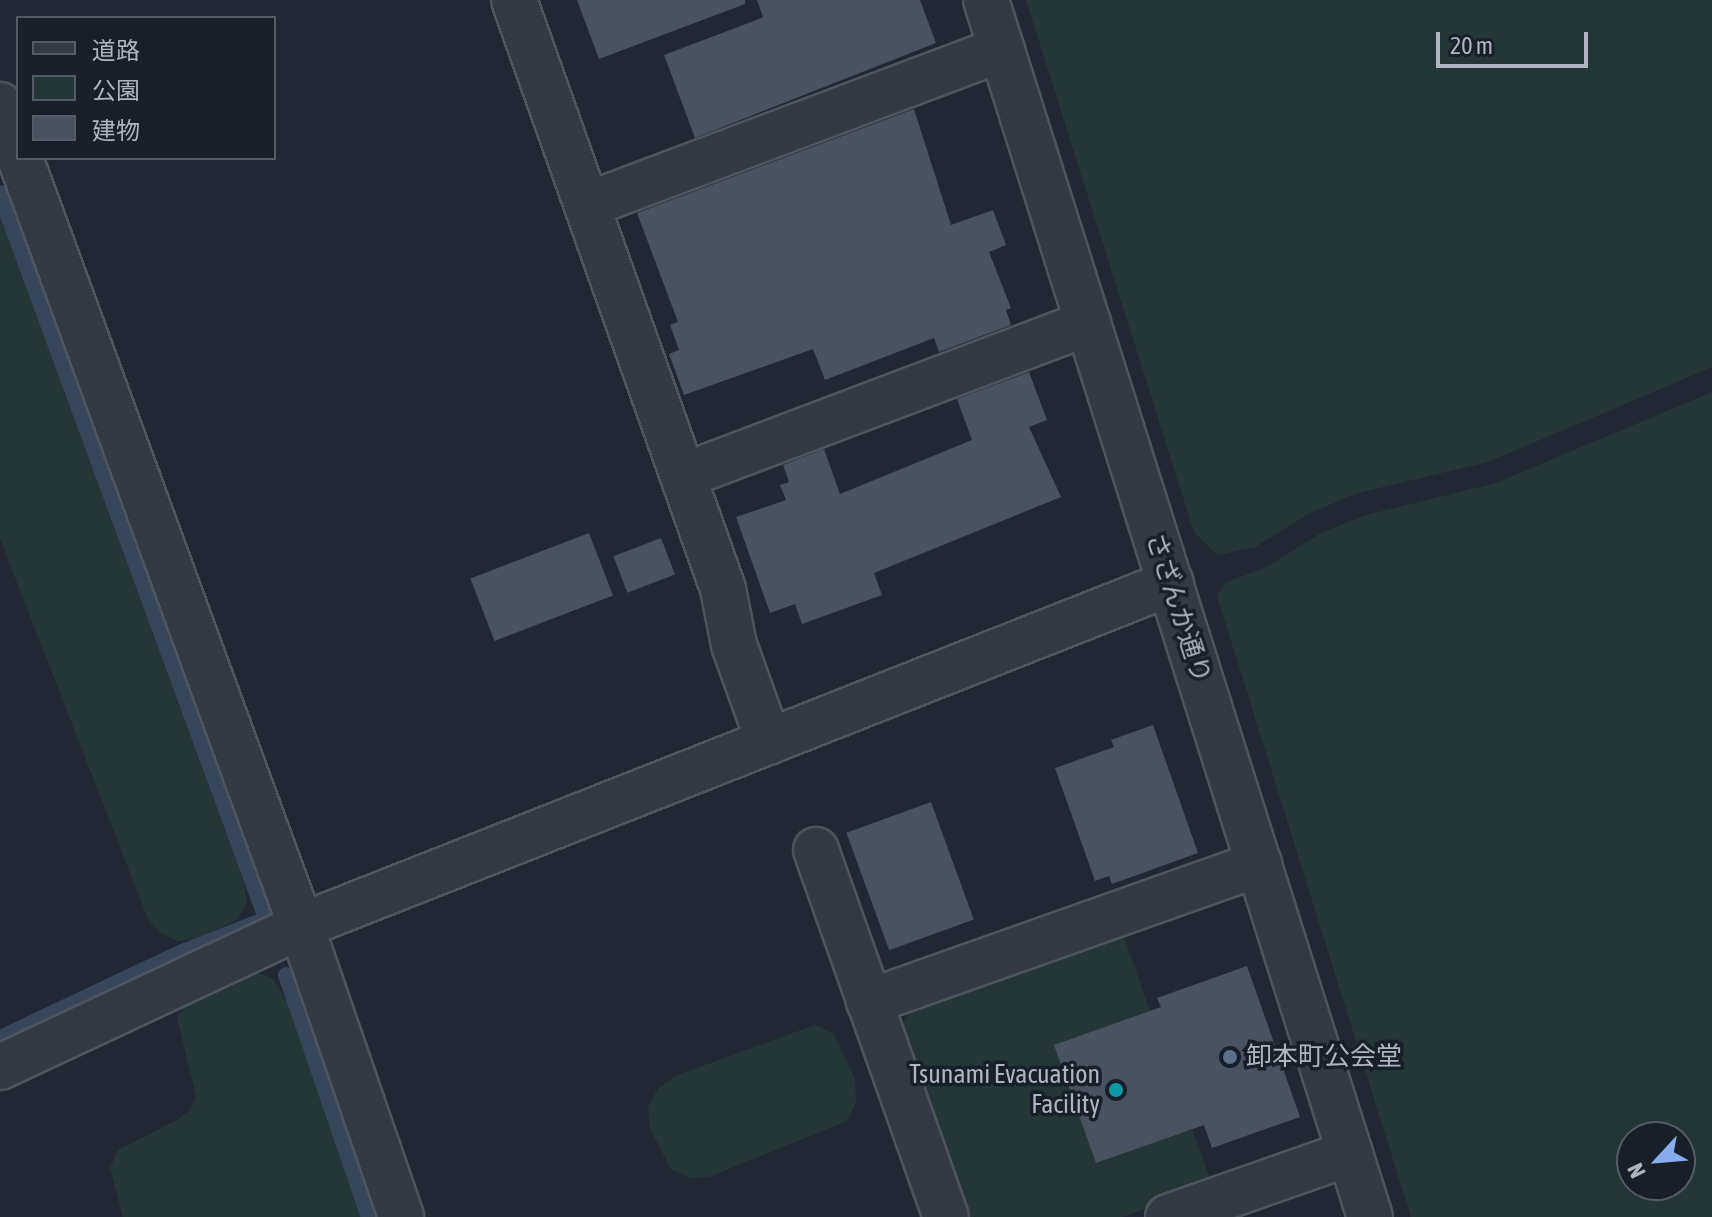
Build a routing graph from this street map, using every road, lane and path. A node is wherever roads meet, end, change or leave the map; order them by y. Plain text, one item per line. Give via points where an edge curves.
1 (514, 0) edge
2 (986, 0) edge
3 (1002, 49) junction
4 (0, 105) edge
5 (16, 148) edge
6 (20, 160) edge
7 (587, 205) junction
8 (1088, 323) junction
9 (683, 476) junction
10 (1171, 583) junction
11 (769, 742) junction
12 (816, 850) dead end
13 (1259, 864) junction
14 (301, 926) junction
15 (869, 1002) junction
16 (0, 1067) edge
17 (1350, 1153) junction
18 (401, 1217) edge
19 (946, 1217) edge
20 (1168, 1217) edge
21 (1370, 1217) edge

1 - 7 street
2 - 3 street, さざんか通り
3 - 7 street
3 - 8 street, さざんか通り
4 - 5 street
6 - 14 street
7 - 9 street
8 - 9 street
8 - 10 street, さざんか通り
9 - 11 street
10 - 11 street
10 - 13 street, さざんか通り
11 - 14 street
12 - 15 street
13 - 15 street
13 - 17 street, さざんか通り
14 - 16 street
14 - 18 street
15 - 19 street
17 - 20 street
17 - 21 street, さざんか通り

